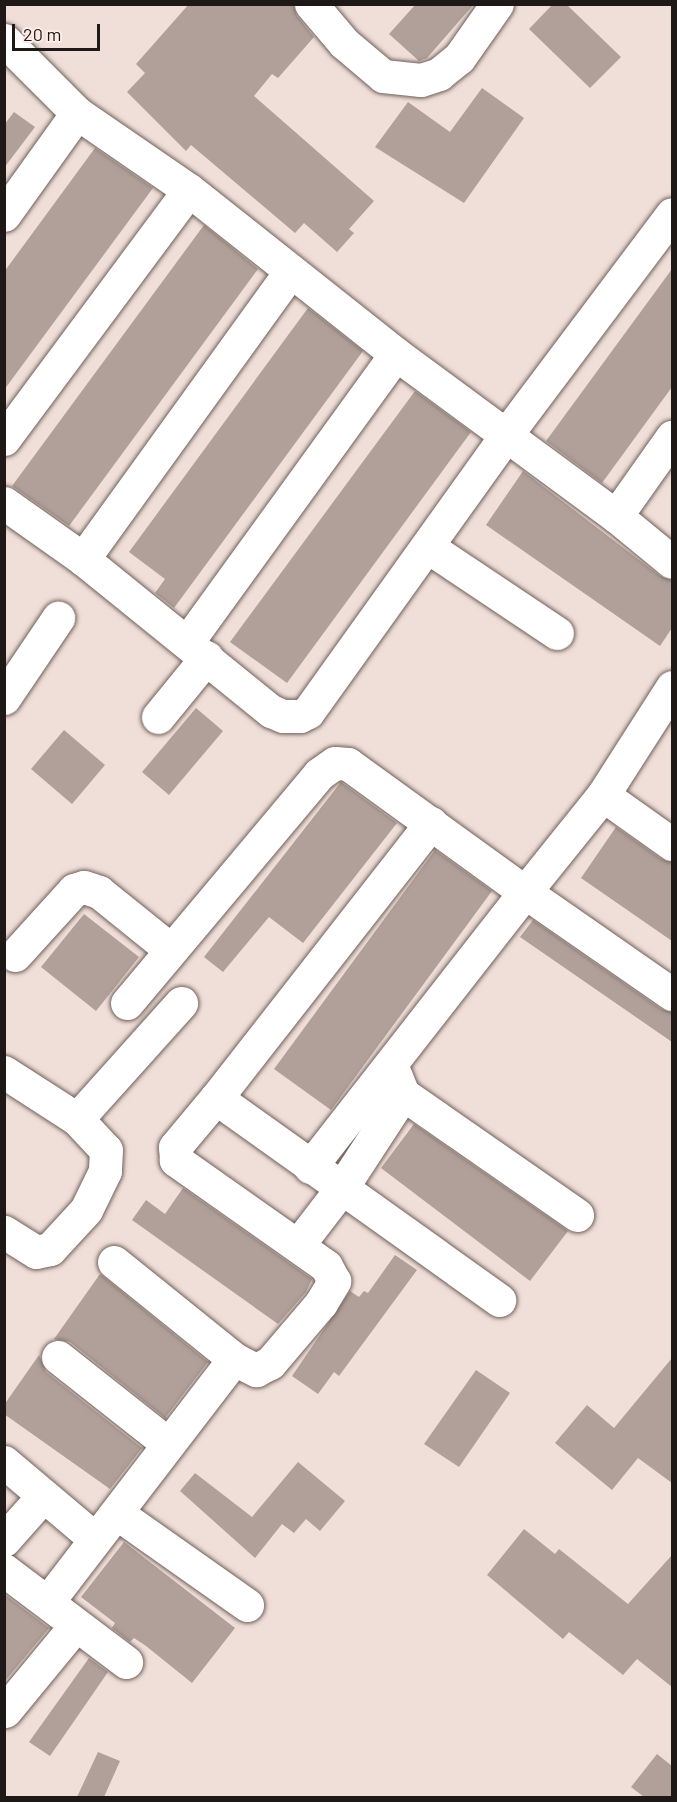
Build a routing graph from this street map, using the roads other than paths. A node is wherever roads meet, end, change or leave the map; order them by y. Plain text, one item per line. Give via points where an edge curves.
1 (311, 4) edge
2 (497, 4) edge
3 (4, 40) edge
4 (77, 113) junction
5 (189, 190) junction
6 (672, 214) edge
7 (4, 215) edge
8 (291, 271) junction
9 (396, 354) junction
10 (506, 435) junction
11 (672, 437) edge
12 (4, 440) edge
13 (4, 502) edge
14 (616, 516) junction
15 (428, 547) junction
16 (83, 559) junction
17 (672, 562) edge
18 (58, 618) dead end
19 (557, 633) dead end
20 (198, 649) junction
21 (670, 694) edge
22 (4, 698) edge
23 (158, 717) dead end
24 (603, 795) junction
25 (431, 824) junction
26 (672, 844) edge
27 (525, 892) junction
28 (170, 949) junction
29 (15, 955) dead end
30 (672, 994) edge
31 (127, 1003) dead end
32 (181, 1003) dead end
33 (4, 1072) edge
34 (397, 1079) junction
35 (216, 1098) junction
36 (77, 1119) junction
37 (310, 1167) junction
38 (340, 1189) junction
39 (577, 1215) dead end
40 (4, 1232) edge
41 (298, 1245) junction
42 (114, 1262) dead end
43 (499, 1300) dead end
44 (58, 1357) dead end
45 (234, 1359) junction
46 (167, 1443) junction
47 (4, 1462) edge
48 (43, 1496) junction
49 (118, 1514) junction
50 (94, 1538) junction
51 (4, 1540) edge
52 (4, 1570) edge
53 (49, 1600) junction
54 (247, 1605) dead end
55 (75, 1626) junction
56 (126, 1662) dead end
57 (5, 1712) edge

1 - 2 street via 366,63 383,76 410,80 439,74 459,58
3 - 4 street
4 - 5 street
4 - 7 street
5 - 8 street
5 - 12 street
6 - 10 street
8 - 9 street
8 - 16 street
9 - 10 street
9 - 20 street
10 - 14 street
10 - 15 street
11 - 14 street
13 - 16 street
14 - 17 street
15 - 19 street
15 - 20 street via 308,712 300,716 272,711
16 - 20 street
18 - 22 street
20 - 23 street
21 - 24 street
24 - 26 street
24 - 27 street
25 - 27 street
25 - 28 street via 348,765 335,763 319,774
25 - 35 street
27 - 30 street
27 - 34 street
28 - 29 street via 99,892 84,887 74,890
28 - 31 street
32 - 36 street
33 - 36 street
34 - 37 street
34 - 38 street
34 - 39 street
35 - 37 street
35 - 41 street via 175,1147 176,1160
36 - 40 street via 106,1150 105,1170 86,1210 45,1252 36,1252
37 - 38 street
38 - 41 street
38 - 43 street
41 - 45 street via 334,1274 331,1288 290,1342 264,1368 252,1369
42 - 45 street
44 - 46 street
45 - 46 street
46 - 49 street
47 - 48 street
48 - 50 street
48 - 51 street
49 - 50 street
49 - 54 street
50 - 53 street
52 - 53 street
53 - 55 street
55 - 56 street
55 - 57 street

